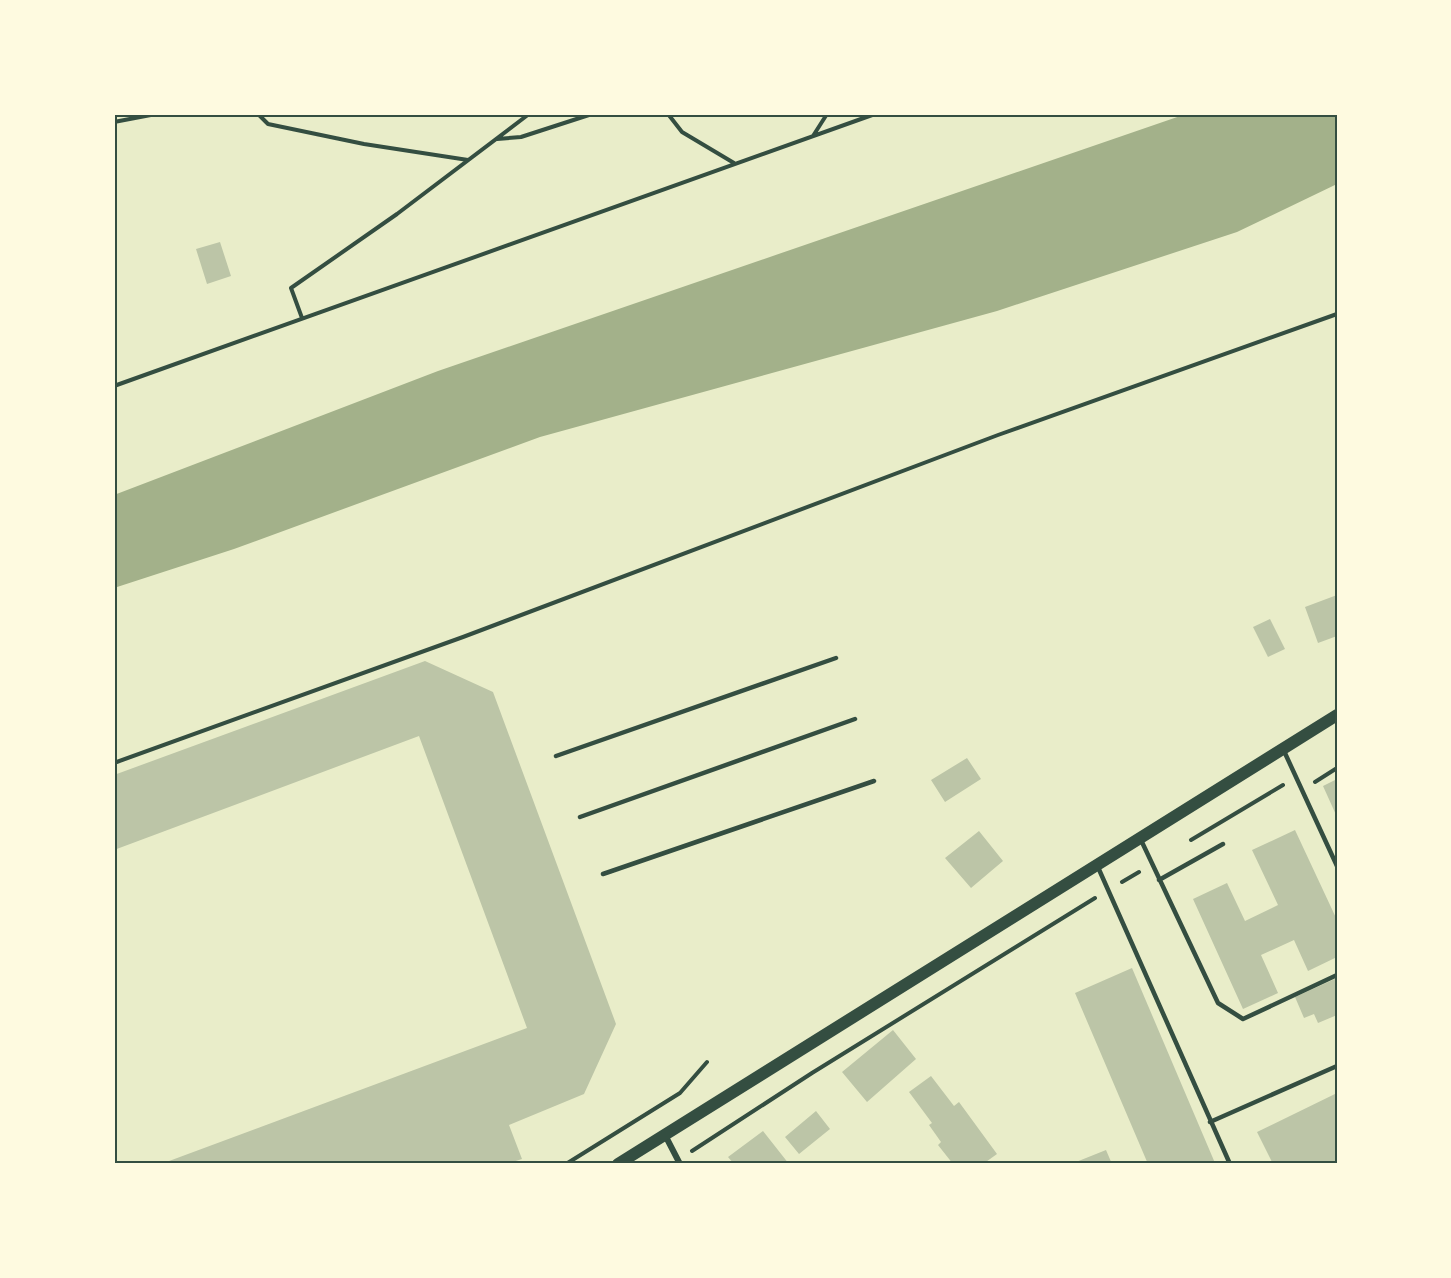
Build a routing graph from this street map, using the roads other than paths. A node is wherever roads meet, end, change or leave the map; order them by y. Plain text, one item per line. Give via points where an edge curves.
1 (836, 658) dead end
2 (1337, 715) edge
3 (855, 718) dead end
4 (1283, 748) junction
5 (556, 756) dead end
6 (874, 781) dead end
7 (580, 817) dead end
8 (1140, 837) junction
9 (1223, 844) dead end
10 (1097, 865) junction
11 (1337, 866) edge
12 (603, 874) dead end
13 (1160, 880) junction
14 (1337, 975) edge
15 (1337, 1066) edge
16 (1210, 1122) junction
17 (665, 1135) junction
18 (679, 1162) edge
19 (618, 1164) edge
20 (1230, 1164) edge

1 - 5 lane
2 - 4 main road
3 - 7 lane
4 - 8 main road
4 - 11 lane
6 - 12 lane
8 - 10 main road
8 - 13 lane
9 - 13 lane
10 - 16 lane
10 - 17 main road
13 - 14 lane via 1218,1003 1243,1019
15 - 16 lane
16 - 20 lane
17 - 18 street
17 - 19 main road

